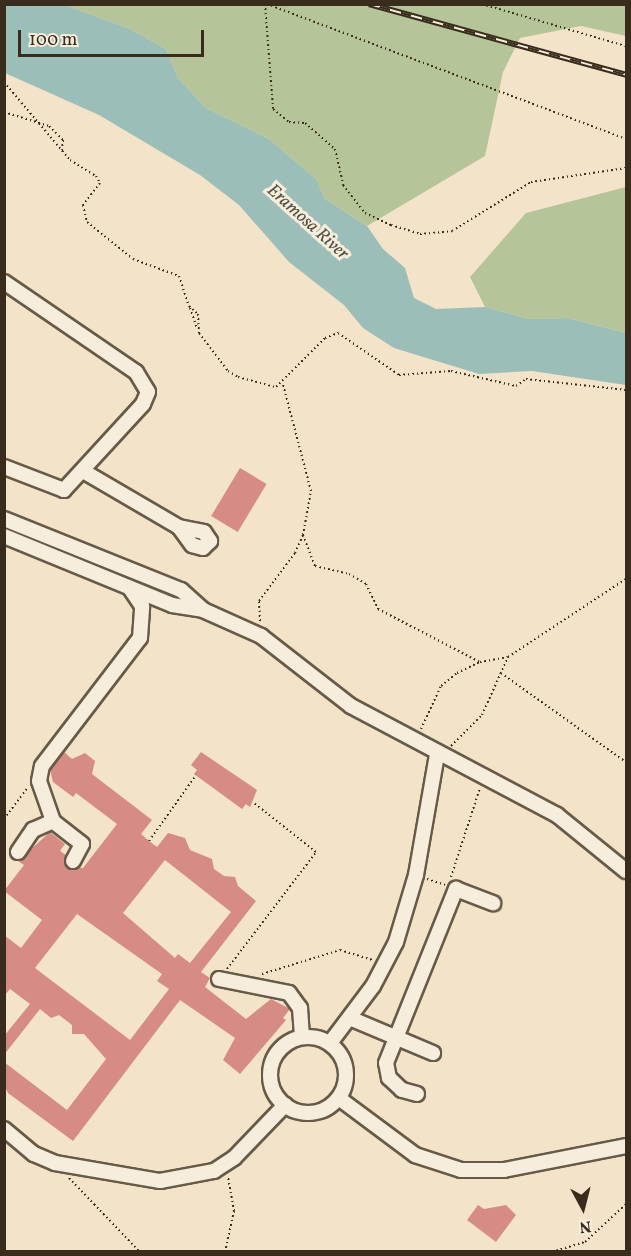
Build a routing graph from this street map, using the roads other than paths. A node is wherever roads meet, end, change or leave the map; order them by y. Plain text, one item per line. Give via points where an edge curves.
1 (4, 282) edge
2 (4, 467) edge
3 (83, 471) junction
4 (4, 519) edge
5 (179, 527) dead end
6 (4, 536) edge
7 (130, 588) junction
8 (203, 610) junction
9 (439, 756) junction
10 (52, 821) junction
11 (18, 852) dead end
12 (73, 861) dead end
13 (627, 871) edge
14 (493, 903) dead end
15 (219, 979) road end
16 (352, 1019) junction
17 (302, 1036) junction
18 (396, 1038) junction
19 (330, 1043) junction
20 (433, 1053) dead end
21 (417, 1094) dead end
22 (340, 1099) junction
23 (285, 1105) junction
24 (4, 1129) edge
25 (627, 1146) edge

1 - 3 lane via 136,372 147,386 143,404
2 - 3 lane via 58,490 69,486
3 - 5 lane
4 - 8 lane via 181,590
6 - 7 lane
7 - 8 lane via 178,608
7 - 10 lane via 142,606 140,638 42,766 41,792
8 - 9 lane via 261,636 351,706
9 - 13 lane via 557,815
9 - 16 lane via 416,875 384,965
10 - 11 lane via 33,831
10 - 12 lane via 82,844
14 - 18 lane via 456,889
15 - 17 lane via 289,993 300,1008
16 - 18 lane
16 - 19 lane
17 - 19 lane
17 - 23 lane via 289,1041 271,1065 270,1079
18 - 20 lane
18 - 21 lane via 386,1063 389,1078 402,1090
19 - 22 lane via 344,1068
22 - 23 lane via 312,1113
22 - 25 lane via 415,1155 461,1170 504,1170
23 - 24 lane via 224,1165 192,1178 160,1181 55,1163 34,1154

